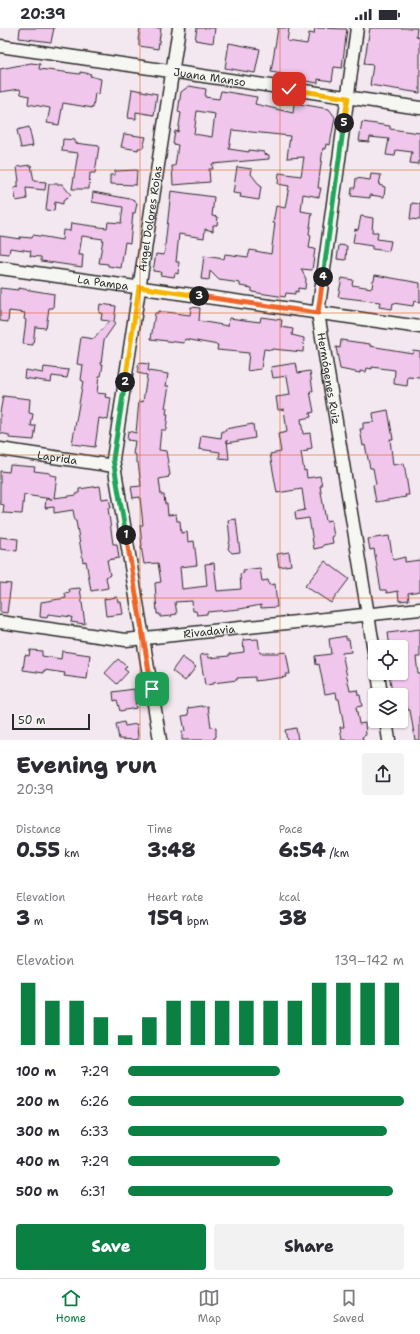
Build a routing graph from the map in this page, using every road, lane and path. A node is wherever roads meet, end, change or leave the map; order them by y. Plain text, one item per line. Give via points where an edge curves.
1 (179, 28) edge
2 (357, 28) edge
3 (0, 46) edge
4 (173, 71) junction
5 (348, 98) junction
6 (420, 108) edge
7 (0, 268) edge
8 (139, 287) junction
9 (318, 313) junction
10 (420, 327) edge
11 (0, 449) edge
12 (114, 466) junction
13 (420, 610) edge
14 (368, 615) junction
15 (0, 622) edge
16 (143, 638) junction
17 (372, 640) edge
18 (387, 728) edge
19 (160, 740) edge
20 (389, 740) edge

1 - 4 street, Ángel Dolores Rojas
2 - 5 street, Hermógenes Ruiz
3 - 4 street, Juana Manso
4 - 5 street, Juana Manso
4 - 8 street, Ángel Dolores Rojas
5 - 6 street, Juana Manso
5 - 9 street, Hermógenes Ruiz
7 - 8 street, La Pampa
8 - 9 street, La Pampa
8 - 12 street, Ángel Dolores Rojas
9 - 10 street, La Pampa
9 - 14 street, Hermógenes Ruiz
11 - 12 street, Laprida
12 - 16 street, Ángel Dolores Rojas
13 - 14 street, Rivadavia
14 - 16 street, Rivadavia
14 - 17 street, Hermógenes Ruiz
15 - 16 street, Rivadavia via 126,640
16 - 19 street, Ángel Dolores Rojas
18 - 20 street

